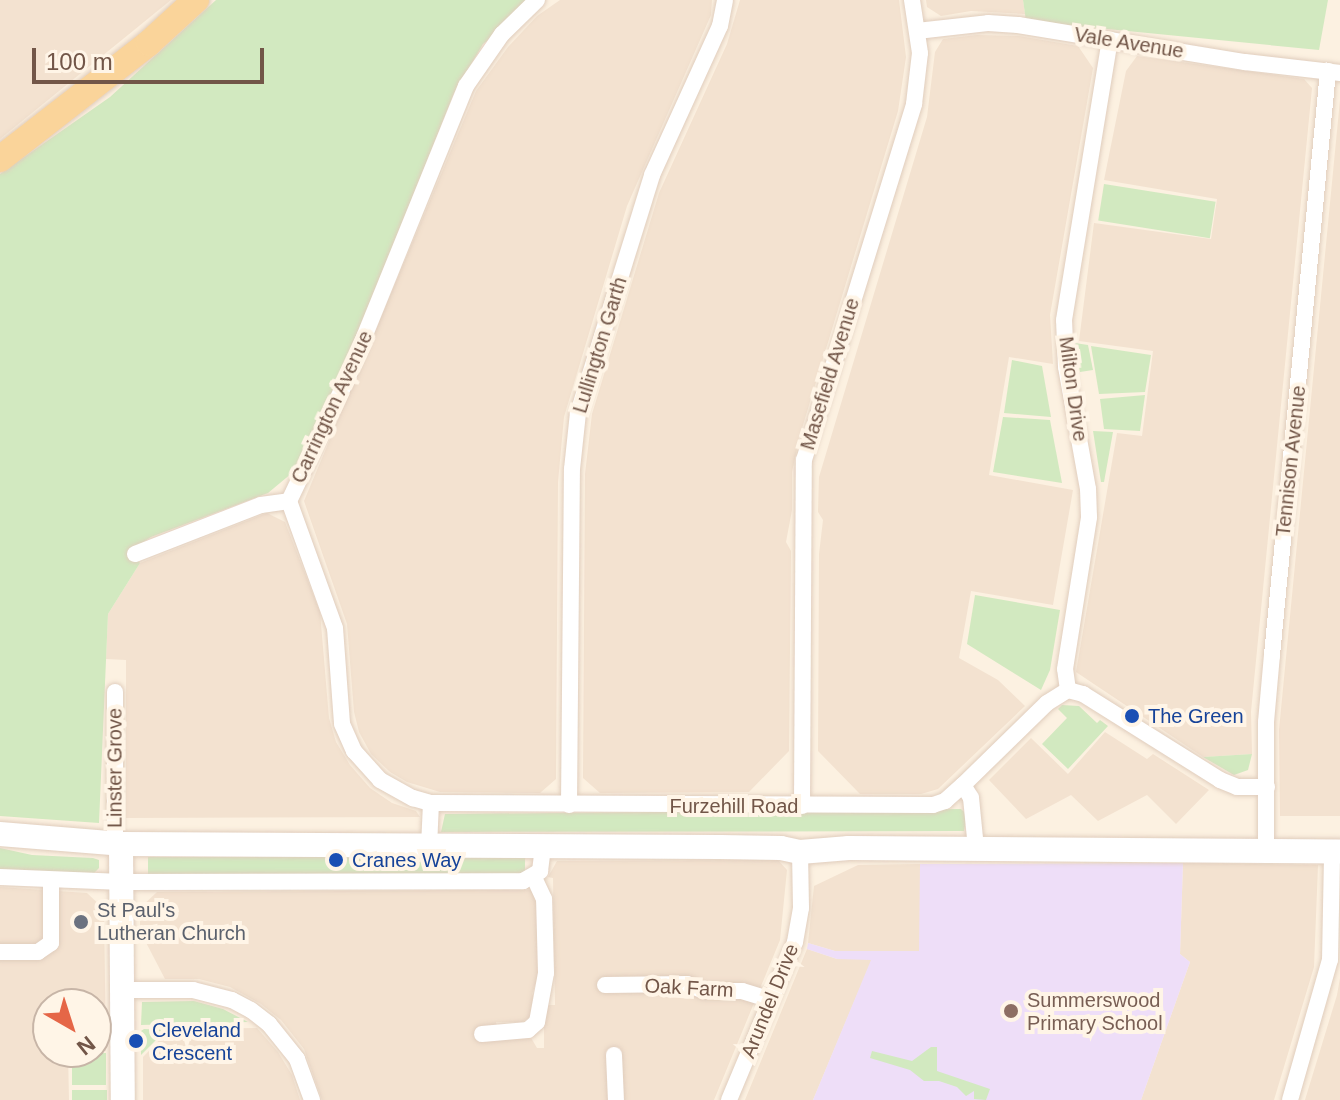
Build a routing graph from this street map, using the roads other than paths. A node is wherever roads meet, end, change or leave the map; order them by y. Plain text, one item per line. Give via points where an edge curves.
1 (196, 0) edge
2 (537, 0) edge
3 (725, 0) edge
4 (912, 0) edge
5 (917, 31) junction
6 (1110, 40) junction
7 (1334, 72) edge
8 (0, 159) edge
9 (289, 501) junction
10 (135, 554) dead end
11 (1068, 690) junction
12 (115, 692) dead end
13 (963, 785) junction
14 (1267, 787) junction
15 (431, 803) junction
16 (569, 805) junction
17 (802, 806) junction
18 (0, 834) edge
19 (118, 844) junction
20 (429, 847) junction
21 (543, 847) junction
22 (976, 848) junction
23 (1266, 851) junction
24 (1336, 851) edge
25 (800, 852) junction
26 (0, 877) edge
27 (534, 878) junction
28 (51, 881) junction
29 (122, 882) junction
30 (0, 952) edge
31 (605, 985) dead end
32 (121, 990) junction
33 (771, 1000) junction
34 (482, 1034) dead end
35 (614, 1055) dead end
36 (123, 1100) edge
37 (312, 1100) edge
38 (616, 1100) edge
39 (729, 1100) edge
40 (1290, 1100) edge

1 - 8 main road
2 - 9 street, Carrington Avenue via 502,34 466,86 347,379
3 - 16 street, Lullington Garth via 720,26 652,175 578,413 572,469
4 - 5 street, Masefield Avenue
5 - 6 street, Vale Avenue via 988,23
5 - 17 street, Masefield Avenue via 919,80 914,104 804,460
6 - 7 street, Vale Avenue
6 - 11 street, Milton Drive via 1064,320 1089,517 1065,669
7 - 14 street, Tennison Avenue via 1271,668
9 - 10 street via 261,505
9 - 15 street, Carrington Avenue via 335,628 342,724 354,751 380,780
11 - 13 street via 1047,703
11 - 14 street via 1083,694 1220,780 1237,787
12 - 19 street, Linster Grove
13 - 17 street, Furzehill Road via 933,805
13 - 22 street via 971,798
14 - 23 street, Tennison Avenue
15 - 16 street, Furzehill Road
15 - 20 street
16 - 17 street, Furzehill Road
18 - 19 street, Furzehill Road
19 - 20 street, Furzehill Road
19 - 29 street
20 - 21 street, Furzehill Road
21 - 25 street, Furzehill Road
21 - 27 street
22 - 23 street, Furzehill Road
22 - 25 street, Furzehill Road
23 - 24 street, Furzehill Road
24 - 40 street via 1330,960
25 - 33 street, Arundel Drive via 799,926
26 - 28 street
27 - 29 street
27 - 34 street via 544,899 545,958 537,1022 528,1030
28 - 29 street
28 - 30 street via 51,943 38,952
29 - 32 street
31 - 33 street, Oak Farm via 687,984
32 - 36 street
32 - 37 street via 193,990 251,1010 297,1059
33 - 39 street, Arundel Drive
35 - 38 street

